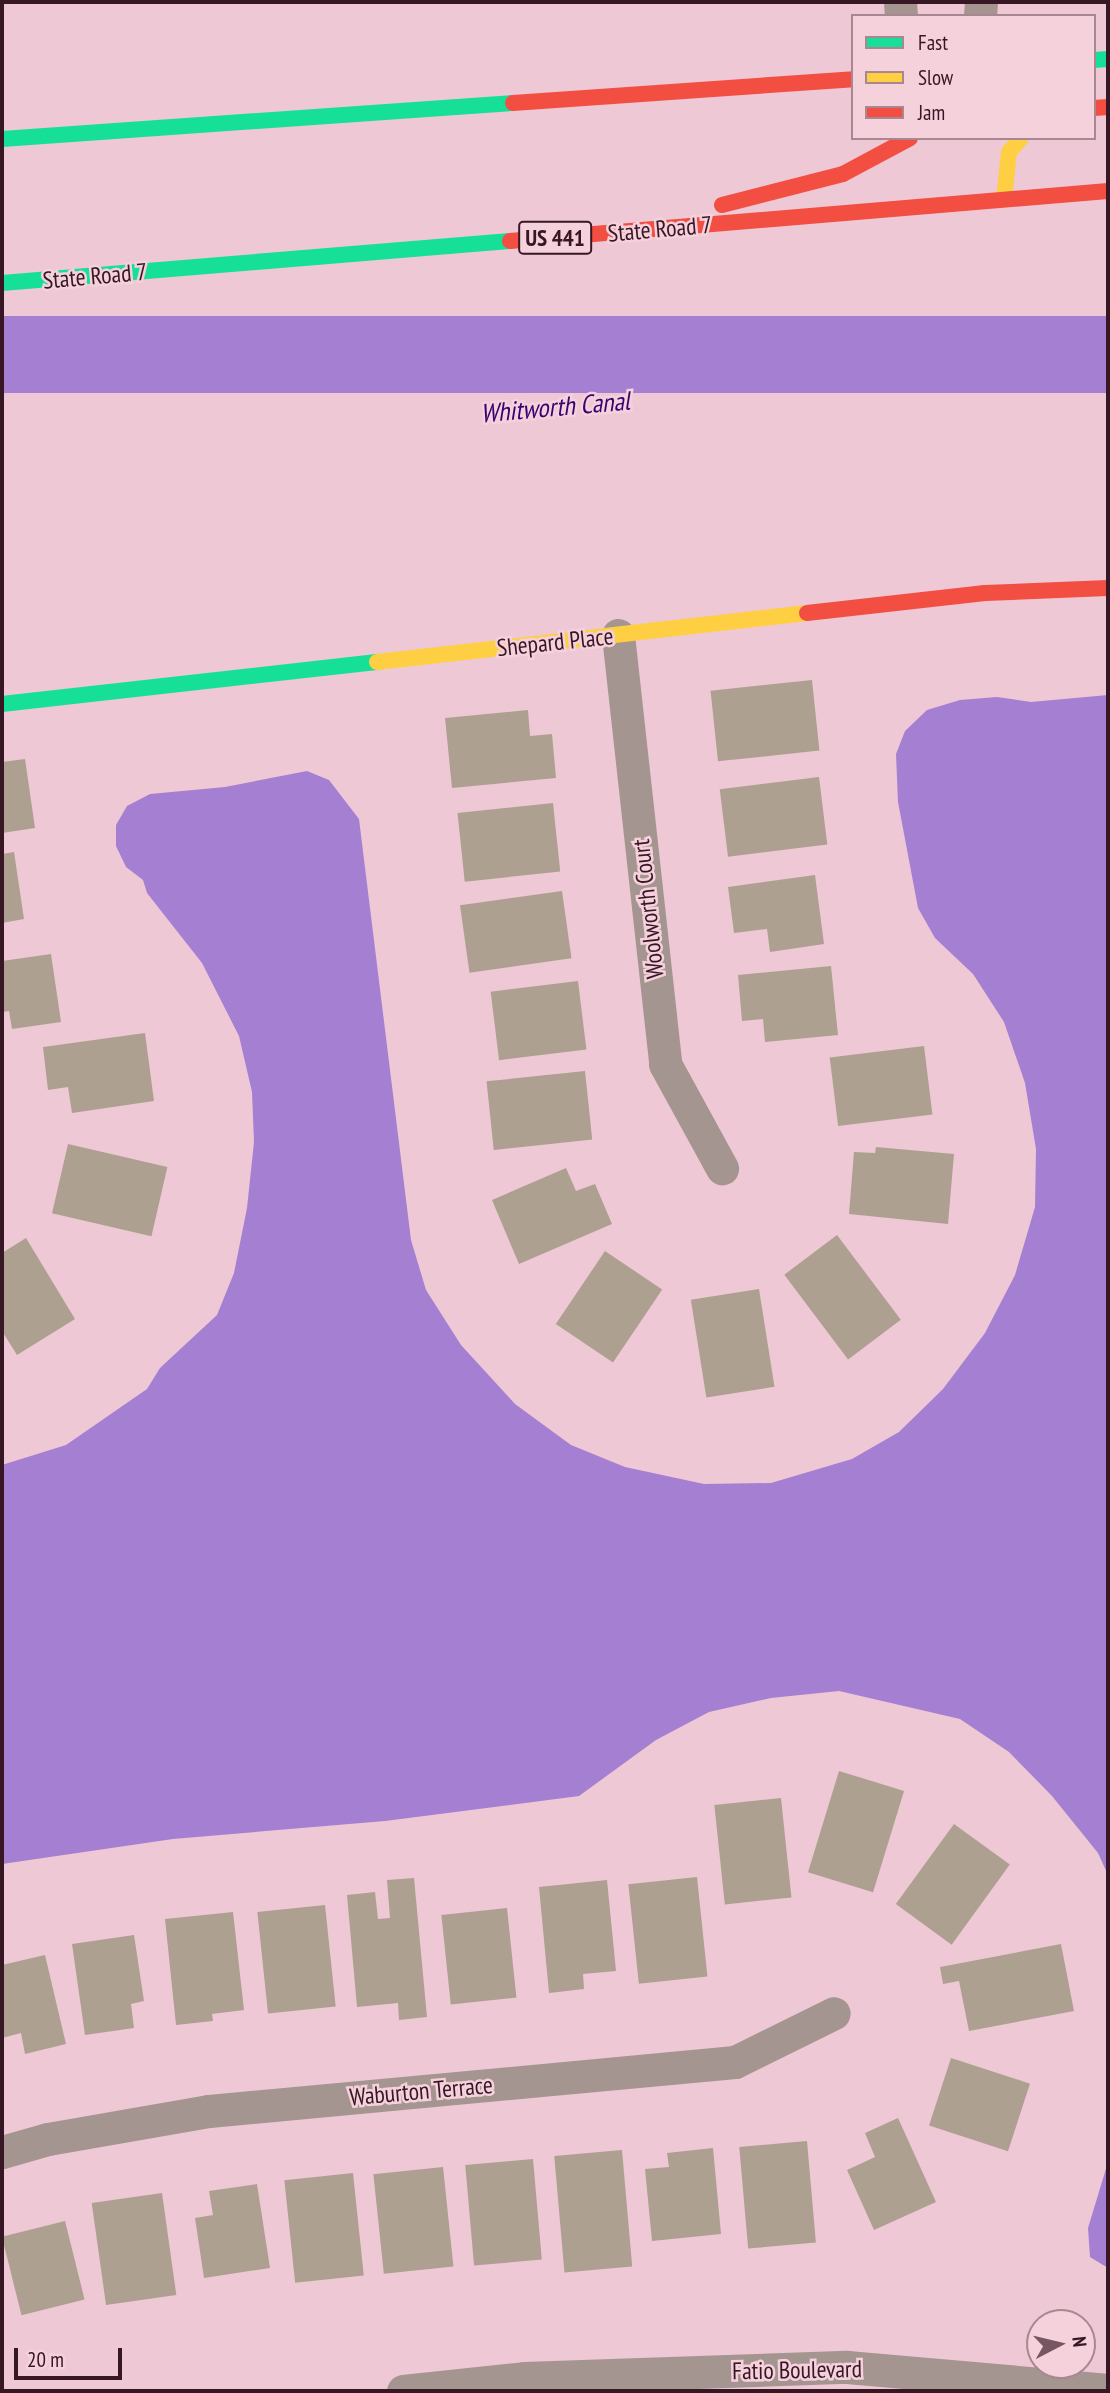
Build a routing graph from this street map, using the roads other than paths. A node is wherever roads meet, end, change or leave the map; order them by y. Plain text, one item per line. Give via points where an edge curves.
1 (851, 79) edge
2 (2, 139) edge
3 (906, 140) edge
4 (1019, 140) edge
5 (1108, 191) edge
6 (1004, 200) junction
7 (611, 233) junction
8 (2, 283) edge
9 (1108, 588) edge
10 (618, 635) junction
11 (2, 704) edge
12 (722, 1168) dead end
13 (834, 2013) dead end
14 (2, 2152) edge
15 (1108, 2390) edge
16 (402, 2391) edge

1 - 2 main road
3 - 7 main road via 844,174
4 - 6 main road via 1009,152
5 - 6 main road, State Road 7 / US 441
6 - 7 main road, State Road 7 / US 441
7 - 8 main road, State Road 7 / US 441
9 - 10 main road, Shepard Place via 985,593
10 - 11 main road, Shepard Place
10 - 12 street, Woolworth Court via 665,1064
13 - 14 street, Waburton Terrace via 735,2062 209,2111 48,2139
15 - 16 street, Fatio Boulevard via 847,2367 524,2378

